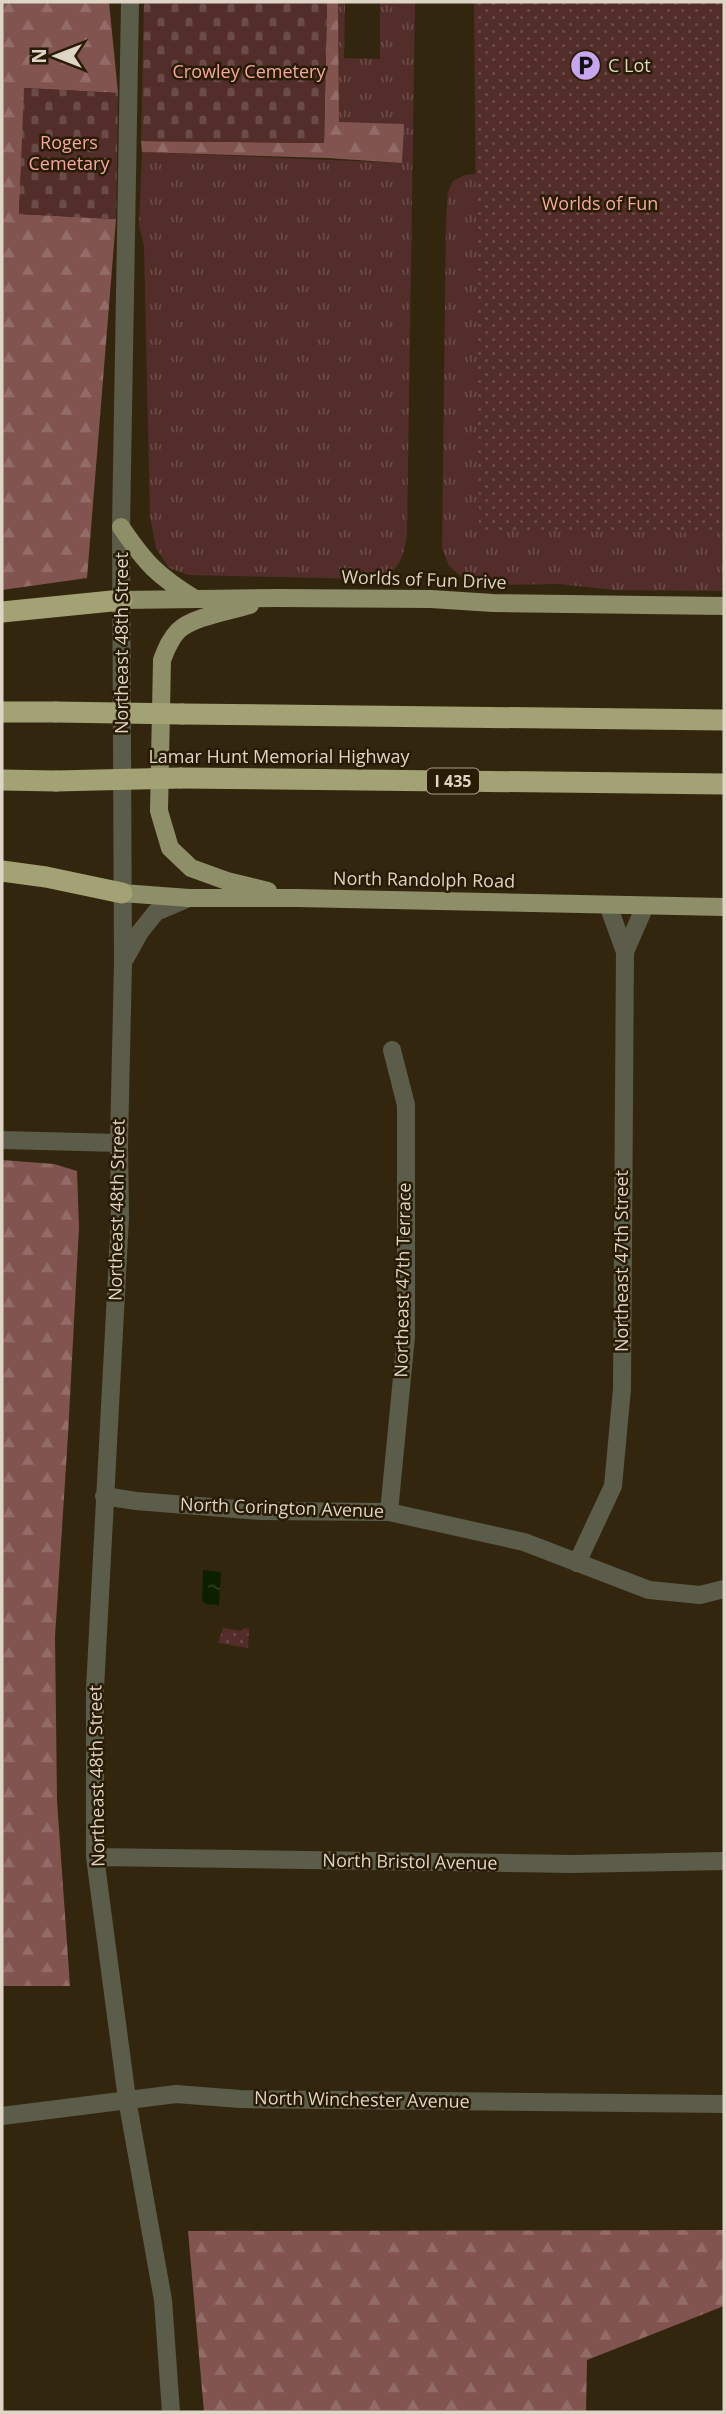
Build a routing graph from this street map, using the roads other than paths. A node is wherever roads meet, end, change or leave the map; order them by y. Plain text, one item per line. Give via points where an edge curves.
1 (130, 2) edge
2 (121, 527) junction
3 (277, 598) junction
4 (195, 599) junction
5 (122, 600) junction
6 (724, 606) edge
7 (2, 612) edge
8 (2, 712) edge
9 (724, 720) edge
10 (2, 780) edge
11 (724, 784) edge
12 (2, 871) edge
13 (122, 893) junction
14 (189, 898) junction
15 (297, 898) junction
16 (608, 905) junction
17 (645, 906) junction
18 (724, 907) edge
19 (625, 952) junction
20 (123, 962) junction
21 (392, 1050) dead end
22 (2, 1140) edge
23 (119, 1143) junction
24 (104, 1496) junction
25 (389, 1512) junction
26 (577, 1563) junction
27 (724, 1589) edge
28 (96, 1857) junction
29 (724, 1861) edge
30 (127, 2099) junction
31 (724, 2104) edge
32 (2, 2116) edge
33 (171, 2412) edge

1 - 2 street, Northeast 48th Street
2 - 4 main road via 142,559
2 - 5 street, Northeast 48th Street
3 - 4 main road, Worlds of Fun Drive
3 - 6 main road, Worlds of Fun Drive
3 - 15 main road via 204,618 180,629 170,641 162,660 159,811 170,848 191,868
4 - 5 main road, Worlds of Fun Drive
5 - 7 highway
5 - 13 street, Northeast 48th Street
8 - 9 highway, bridge
10 - 11 highway, Lamar Hunt Memorial Highway / I 435, bridge
12 - 13 highway
13 - 14 main road, North Randolph Road
13 - 20 street, Northeast 48th Street
14 - 15 main road, North Randolph Road
14 - 20 street via 156,912
15 - 16 main road, North Randolph Road
16 - 17 main road, North Randolph Road
16 - 19 street, Northeast 47th Street
17 - 18 main road, North Randolph Road
17 - 19 street, Northeast 47th Street
19 - 26 street, Northeast 47th Street via 622,1388 613,1486
20 - 23 street, Northeast 48th Street
21 - 25 street, Northeast 47th Terrace via 406,1105 406,1335
22 - 23 street
23 - 24 street, Northeast 48th Street via 120,1218
24 - 25 street, North Corington Avenue via 261,1511
24 - 28 street, Northeast 48th Street via 94,1689
25 - 26 street, North Corington Avenue via 524,1542
26 - 27 street, North Corington Avenue via 649,1590 700,1595
28 - 29 street, North Bristol Avenue via 572,1864
28 - 30 street, Northeast 48th Street
30 - 31 street, North Winchester Avenue via 176,2094 240,2099
30 - 32 street, North Winchester Avenue
30 - 33 street, Northeast 48th Street via 163,2300

